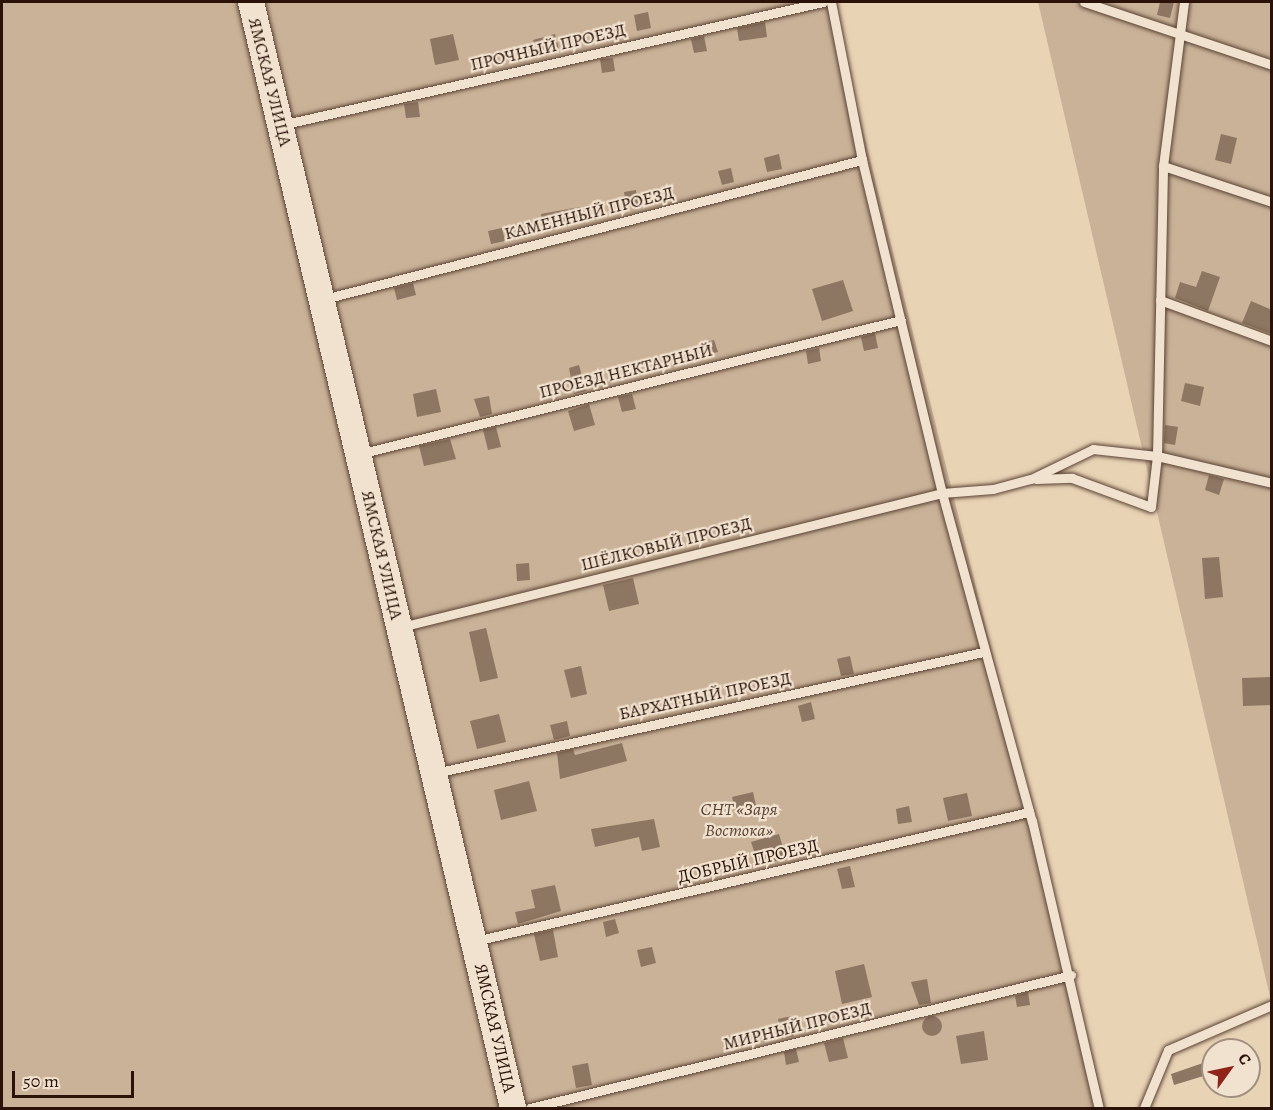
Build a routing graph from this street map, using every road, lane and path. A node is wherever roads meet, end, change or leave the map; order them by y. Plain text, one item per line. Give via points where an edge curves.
1 (250, 2) edge
2 (823, 2) edge
3 (831, 2) edge
4 (1084, 2) edge
5 (1184, 2) edge
6 (1180, 34) junction
7 (1272, 65) edge
8 (280, 125) junction
9 (862, 160) junction
10 (1163, 166) junction
11 (1272, 202) edge
12 (324, 299) junction
13 (1160, 300) junction
14 (901, 320) junction
15 (1272, 341) edge
16 (359, 454) junction
17 (1157, 456) junction
18 (1031, 479) junction
19 (1272, 483) edge
20 (942, 493) junction
21 (399, 628) junction
22 (982, 652) junction
23 (435, 773) junction
24 (1029, 812) junction
25 (475, 941) junction
26 (1071, 975) junction
27 (1272, 1005) edge
28 (513, 1108) edge
29 (530, 1108) edge
30 (1099, 1108) edge
31 (1144, 1108) edge

1 - 8 street, ЯМСКАЯ УЛИЦА
2 - 8 lane, ПРОЧНЫЙ ПРОЕЗД
3 - 9 lane
4 - 6 lane
5 - 6 lane
6 - 7 lane
6 - 10 lane
8 - 12 street, ЯМСКАЯ УЛИЦА
9 - 12 lane, КАМЕННЫЙ ПРОЕЗД
9 - 14 lane
10 - 11 lane
10 - 13 lane
12 - 16 street, ЯМСКАЯ УЛИЦА
13 - 15 lane
13 - 17 lane
14 - 16 lane, ПРОЕЗД НЕКТАРНЫЙ
14 - 20 lane
16 - 21 street, ЯМСКАЯ УЛИЦА
17 - 18 lane via 1093,449
17 - 18 lane via 1151,507 1072,478
17 - 19 lane
18 - 20 lane, ШЁЛКОВЫЙ ПРОЕЗД
20 - 21 lane, ШЁЛКОВЫЙ ПРОЕЗД
20 - 22 lane
21 - 23 street, ЯМСКАЯ УЛИЦА
22 - 23 lane, БАРХАТНЫЙ ПРОЕЗД
22 - 24 lane
23 - 25 street, ЯМСКАЯ УЛИЦА
24 - 25 lane, ДОБРЫЙ ПРОЕЗД
24 - 26 lane
25 - 28 street, ЯМСКАЯ УЛИЦА
26 - 29 lane, МИРНЫЙ ПРОЕЗД
26 - 30 lane
27 - 31 lane via 1168,1050

